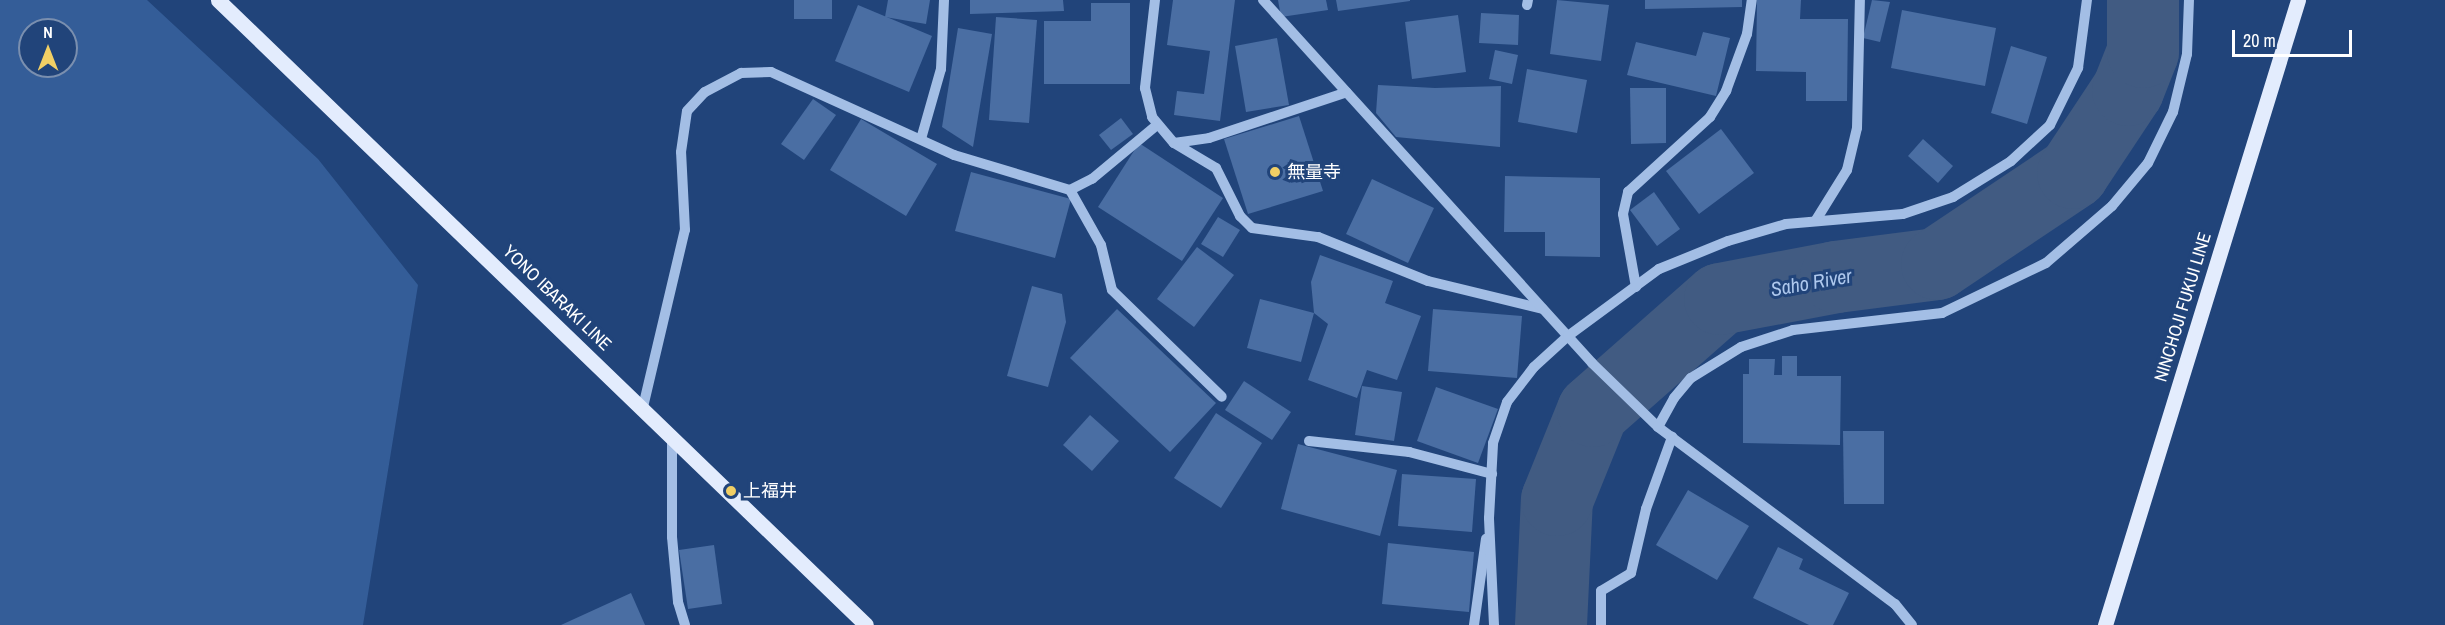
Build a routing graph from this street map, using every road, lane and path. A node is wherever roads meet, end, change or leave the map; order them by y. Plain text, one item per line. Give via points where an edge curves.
1 (218, 0) edge
2 (944, 0) edge
3 (1155, 0) edge
4 (1263, 0) edge
5 (1752, 0) edge
6 (1860, 0) edge
7 (2087, 0) edge
8 (2189, 0) edge
9 (2298, 0) edge
10 (1347, 93) junction
11 (1157, 125) junction
12 (921, 139) junction
13 (1174, 143) junction
14 (1070, 190) junction
15 (1816, 220) junction
16 (1636, 287) junction
17 (1544, 309) junction
18 (1568, 336) junction
19 (1222, 397) dead end
20 (643, 407) junction
21 (1658, 427) junction
22 (672, 435) junction
23 (1672, 437) junction
24 (1309, 441) dead end
25 (1492, 474) junction
26 (1489, 518) junction
27 (685, 625) edge
28 (867, 625) edge
29 (1474, 625) edge
30 (1494, 625) edge
31 (1601, 625) edge
32 (1912, 625) edge
33 (2105, 625) edge

1 - 20 main road, YONO IBARAKI LINE
2 - 12 street via 941,69
3 - 11 street via 1145,88
4 - 10 street
5 - 16 street via 1747,34 1726,91 1710,117 1628,192 1623,214
6 - 15 street via 1857,128 1847,170
7 - 15 street via 2078,68 2050,125 2011,161 1953,197 1904,214
8 - 21 street via 2187,54 2174,112 2148,163 2112,206 2046,263 1942,314 1793,330 1741,347 1692,378 1674,398
9 - 33 main road, NINCHOJI FUKUI LINE
10 - 13 street via 1209,138
10 - 17 street
11 - 13 street
11 - 14 street via 1092,179
12 - 14 street via 954,155
12 - 20 street via 771,72 741,73 705,93 687,111 681,152 685,230
13 - 17 street via 1216,168 1240,216 1252,228 1318,237 1428,281
14 - 19 street via 1101,245 1112,290
15 - 16 street via 1728,241 1659,269
16 - 18 street
17 - 18 street
18 - 21 street
18 - 25 street via 1534,367 1507,402 1493,443
20 - 22 main road, YONO IBARAKI LINE
21 - 23 street
22 - 27 street via 672,537 678,602
22 - 28 main road, YONO IBARAKI LINE
23 - 31 street via 1646,509 1631,573 1601,591
23 - 32 street via 1895,604
24 - 25 street via 1409,452
25 - 26 street
26 - 29 street
26 - 30 street

